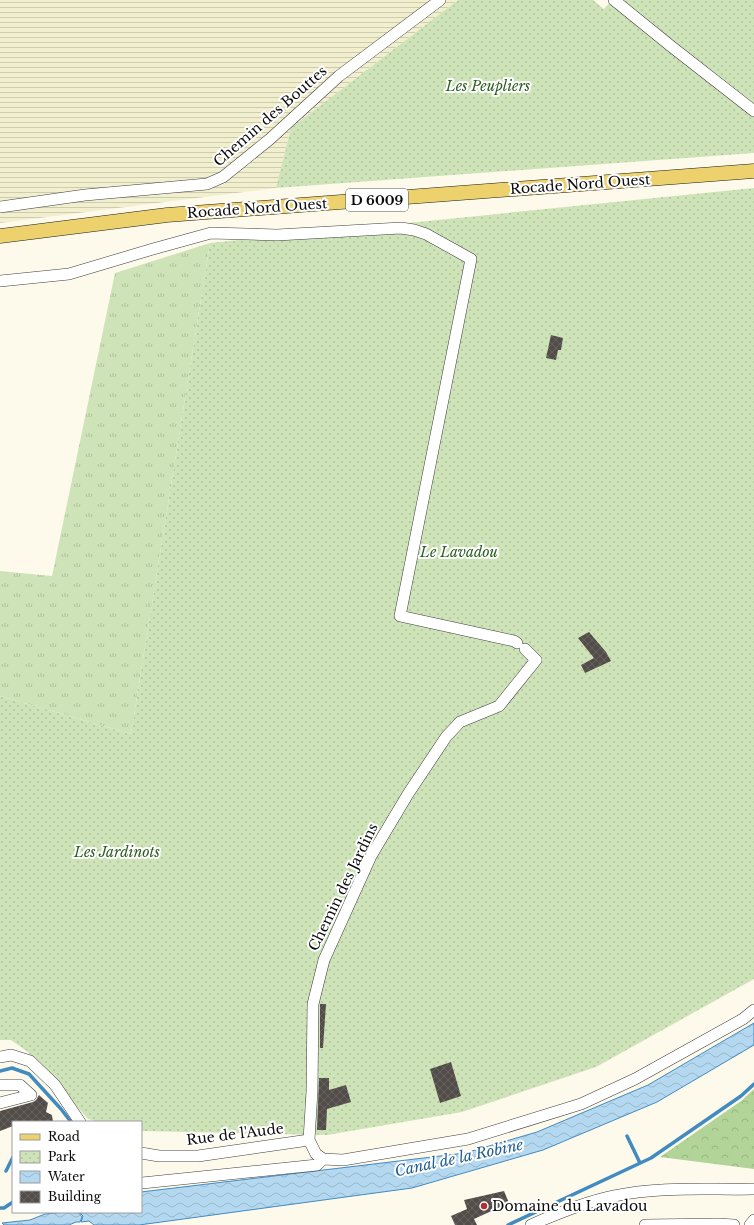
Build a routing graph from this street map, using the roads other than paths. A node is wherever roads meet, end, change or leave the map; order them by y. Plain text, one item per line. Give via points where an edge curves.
1 (440, 0) edge
2 (614, 0) edge
3 (754, 111) edge
4 (754, 171) edge
5 (0, 207) edge
6 (0, 236) edge
7 (0, 281) edge
8 (754, 1010) edge
9 (0, 1056) edge
10 (0, 1085) edge
11 (0, 1103) edge
12 (79, 1121) edge
13 (309, 1140) junction
14 (142, 1153) edge
15 (323, 1159) junction
16 (142, 1183) dead end
17 (754, 1189) edge
18 (754, 1220) edge
19 (531, 1225) edge
20 (645, 1225) edge
21 (734, 1225) edge
22 (750, 1225) edge

1 - 5 street, Chemin des Bouttes via 339,76 224,177 207,184 85,195
2 - 3 street
4 - 6 main road, Rocade Nord Ouest / D 6009 via 167,215
7 - 13 street, Chemin des Jardins via 69,274 211,233 277,235 401,228 426,234 471,259 400,616 514,640 536,660 499,706 460,722 446,737 371,856 324,960 313,1004
8 - 15 street via 743,1019 635,1078 581,1104 468,1139 344,1160
9 - 12 street via 11,1055 30,1061 55,1085
10 - 11 street via 20,1085 31,1095
13 - 14 street, Rue de l'Aude via 198,1156
13 - 15 street via 316,1154
15 - 16 street via 317,1165
17 - 19 street via 634,1192 558,1212
18 - 22 street
20 - 21 street

